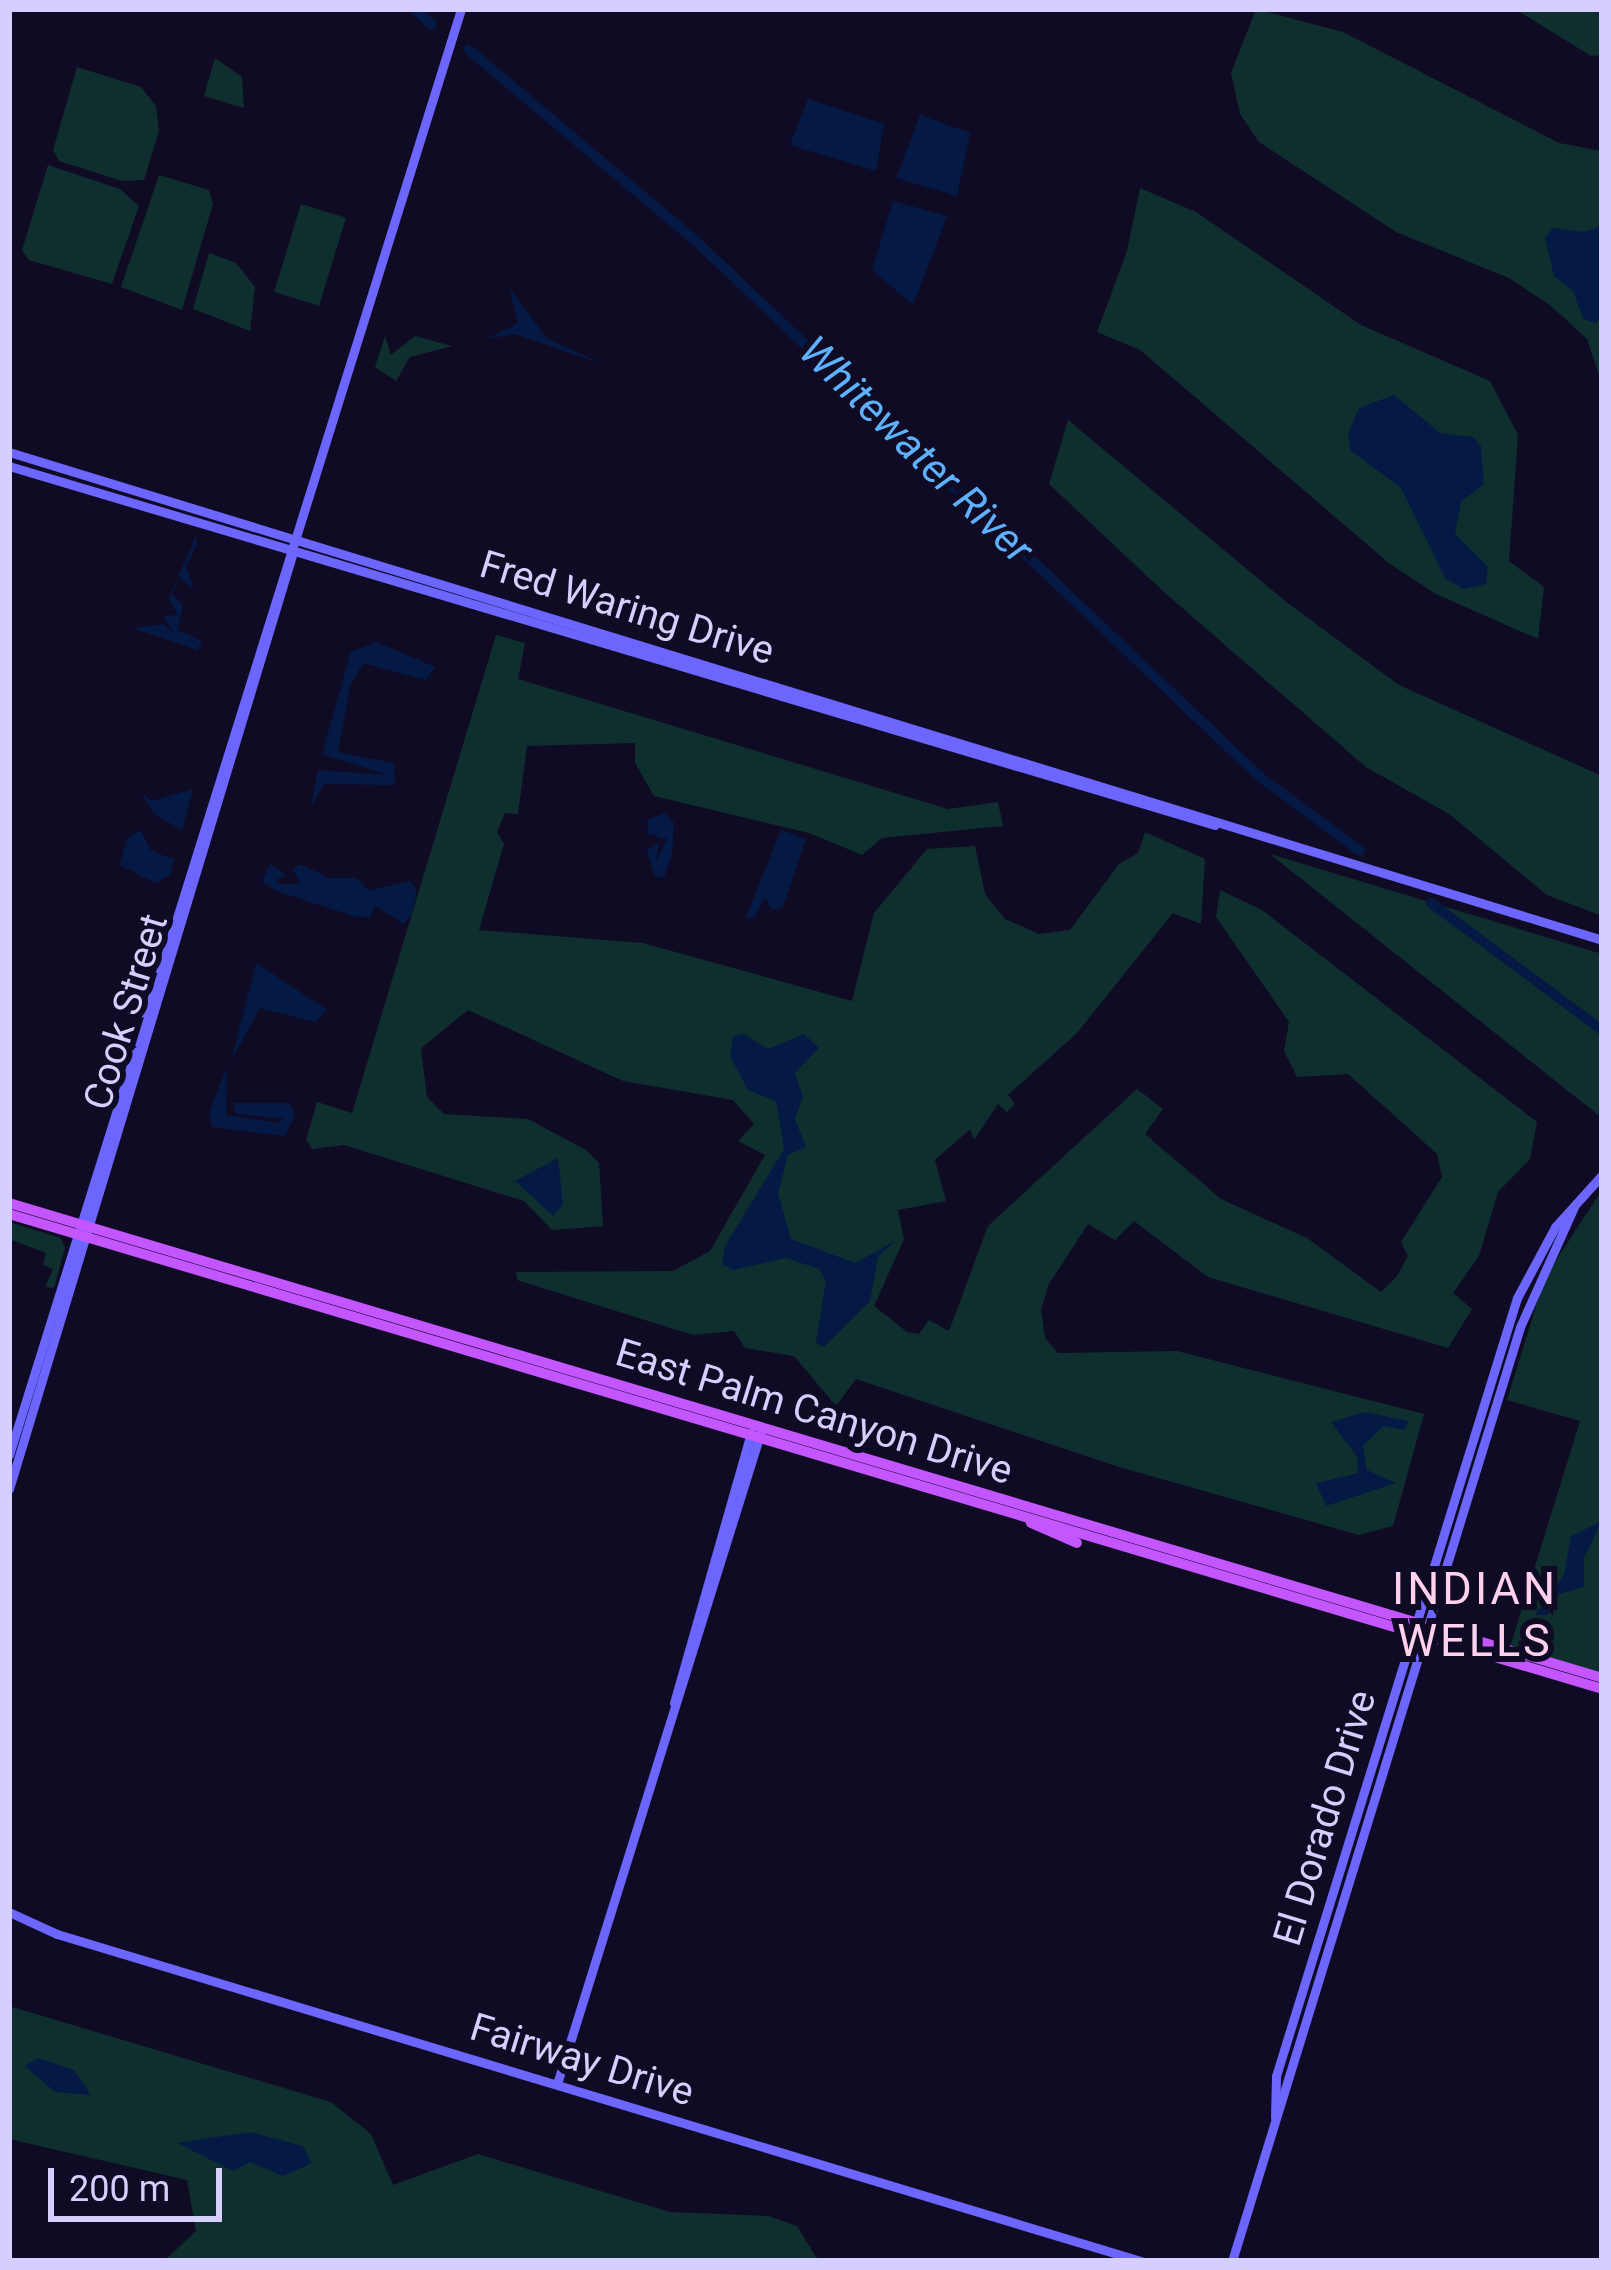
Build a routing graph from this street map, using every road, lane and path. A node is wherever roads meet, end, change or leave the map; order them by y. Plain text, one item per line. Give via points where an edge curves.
1 (461, 9) edge
2 (9, 452) edge
3 (9, 466) edge
4 (50, 478) junction
5 (125, 487) junction
6 (136, 504) junction
7 (195, 509) junction
8 (297, 540) junction
9 (293, 552) junction
10 (372, 576) junction
11 (464, 590) junction
12 (726, 682) junction
13 (808, 694) junction
14 (890, 732) junction
15 (976, 745) junction
16 (1226, 826) junction
17 (1602, 940) edge
18 (1602, 1175) edge
19 (9, 1203) edge
20 (9, 1214) edge
21 (84, 1231) junction
22 (756, 1431) junction
23 (9, 1455) edge
24 (9, 1489) edge
25 (1018, 1515) junction
26 (1077, 1543) dead end
27 (1421, 1630) junction
28 (1602, 1678) edge
29 (1602, 1689) edge
30 (9, 1912) edge
31 (556, 2084) junction
32 (1142, 2261) edge
33 (1232, 2261) edge

1 - 8 main road, Cook Street
2 - 5 main road, Fred Waring Drive
3 - 4 main road, Fred Waring Drive
4 - 5 main road via 55,472
4 - 6 main road, Fred Waring Drive
5 - 7 main road, Fred Waring Drive
6 - 7 main road
6 - 9 main road, Fred Waring Drive
7 - 8 main road, Fred Waring Drive
8 - 9 main road, Cook Street
8 - 11 main road, Fred Waring Drive
9 - 10 main road, Fred Waring Drive
9 - 21 main road, Cook Street
10 - 11 main road
10 - 12 main road, Fred Waring Drive
11 - 13 main road, Fred Waring Drive
12 - 13 main road
12 - 14 main road, Fred Waring Drive
13 - 15 main road, Fred Waring Drive
14 - 15 main road
14 - 16 main road, Fred Waring Drive
15 - 16 main road, Fred Waring Drive
16 - 17 main road, Fred Waring Drive
18 - 27 main road, El Dorado Drive via 1517,1298
19 - 21 main road, East Palm Canyon Drive
20 - 21 main road, East Palm Canyon Drive
21 - 22 main road, East Palm Canyon Drive
21 - 23 main road, Cook Street
21 - 24 main road, Cook Street
22 - 25 main road, East Palm Canyon Drive
22 - 27 main road, East Palm Canyon Drive
22 - 31 main road
25 - 26 main road
25 - 27 main road, East Palm Canyon Drive
27 - 28 main road, East Palm Canyon Drive
27 - 29 main road, East Palm Canyon Drive
27 - 33 main road, El Dorado Drive
30 - 31 main road, Fairway Drive via 57,1934
31 - 32 main road, Fairway Drive

